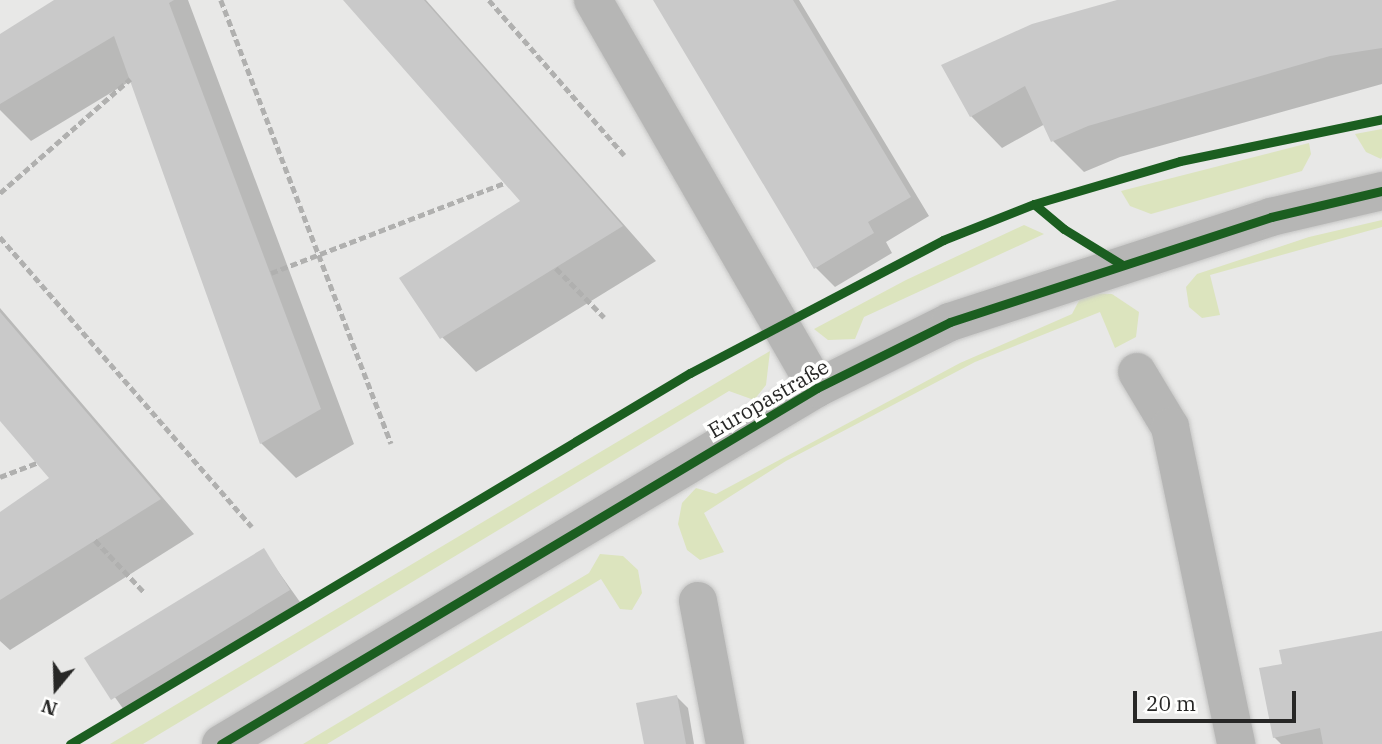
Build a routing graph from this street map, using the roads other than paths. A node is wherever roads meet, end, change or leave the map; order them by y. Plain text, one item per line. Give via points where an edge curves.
1 (593, 0) edge
2 (1382, 191) edge
3 (1137, 372) dead end
4 (817, 388) junction
5 (698, 601) dead end
6 (221, 744) edge
7 (725, 744) edge
8 (1236, 744) edge

1 - 4 street
2 - 4 street, Europastraße via 1271,216 1037,291 950,322
3 - 8 street via 1170,427
4 - 6 street, Europastraße
5 - 7 street

